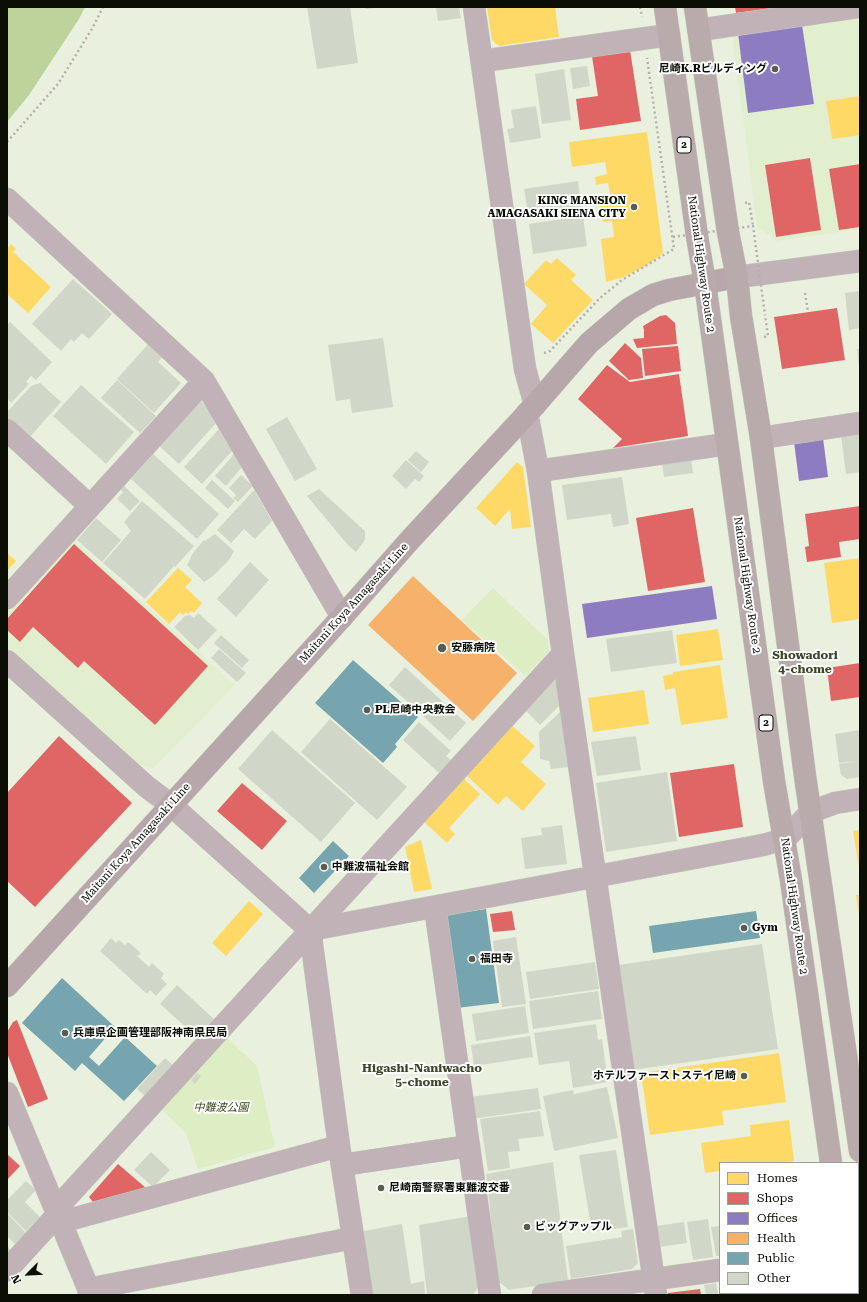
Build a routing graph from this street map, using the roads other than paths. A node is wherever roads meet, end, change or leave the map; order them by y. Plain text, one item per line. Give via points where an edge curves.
1 (474, 7) edge
2 (665, 7) edge
3 (695, 7) edge
4 (858, 7) edge
5 (699, 30) junction
6 (669, 35) junction
7 (482, 61) junction
8 (7, 198) edge
9 (860, 261) edge
10 (737, 277) junction
11 (705, 284) junction
12 (204, 381) junction
13 (531, 409) junction
14 (860, 423) edge
15 (7, 430) edge
16 (761, 438) junction
17 (727, 444) junction
18 (538, 471) junction
19 (90, 506) junction
20 (7, 598) edge
21 (342, 617) junction
22 (563, 654) junction
23 (7, 661) edge
24 (860, 799) edge
25 (171, 805) junction
26 (811, 812) junction
27 (785, 839) junction
28 (596, 878) junction
29 (435, 906) junction
30 (310, 930) junction
31 (7, 986) edge
32 (7, 1093) edge
33 (469, 1146) junction
34 (860, 1151) edge
35 (340, 1156) junction
36 (831, 1162) edge
37 (58, 1215) junction
38 (353, 1238) junction
39 (7, 1270) edge
40 (719, 1270) edge
41 (655, 1287) edge
42 (89, 1292) edge
43 (362, 1295) edge
44 (490, 1295) edge
45 (543, 1295) edge

1 - 7 street
2 - 6 highway, National Highway Route 2 / 2
3 - 5 highway
4 - 5 street
5 - 10 highway via 728,232
6 - 7 street
6 - 11 highway, National Highway Route 2 / 2
7 - 13 street
8 - 12 street
9 - 10 street
10 - 11 main road, Maitani Koya Amagasaki Line
10 - 16 highway
11 - 13 main road, Maitani Koya Amagasaki Line via 653,295 628,309 589,343
11 - 17 highway, National Highway Route 2 / 2
12 - 19 street
12 - 21 street
13 - 18 street
13 - 21 main road, Maitani Koya Amagasaki Line
14 - 16 street
15 - 19 street
16 - 26 highway
17 - 18 street
17 - 27 highway, National Highway Route 2 / 2 via 774,781
18 - 22 street
19 - 20 street
21 - 25 main road, Maitani Koya Amagasaki Line
22 - 28 street
22 - 30 street
23 - 25 street via 147,787
24 - 26 street via 836,803
25 - 30 street
25 - 31 main road, Maitani Koya Amagasaki Line
26 - 27 street
26 - 34 highway
27 - 28 street
27 - 36 highway, National Highway Route 2 / 2
28 - 29 street
28 - 41 street
29 - 30 street
29 - 33 street
30 - 35 street
30 - 37 street
32 - 37 street
33 - 35 street
33 - 44 street
35 - 37 street
35 - 38 street
37 - 39 street
37 - 42 street
38 - 42 street
38 - 43 street
40 - 41 street
41 - 45 street

